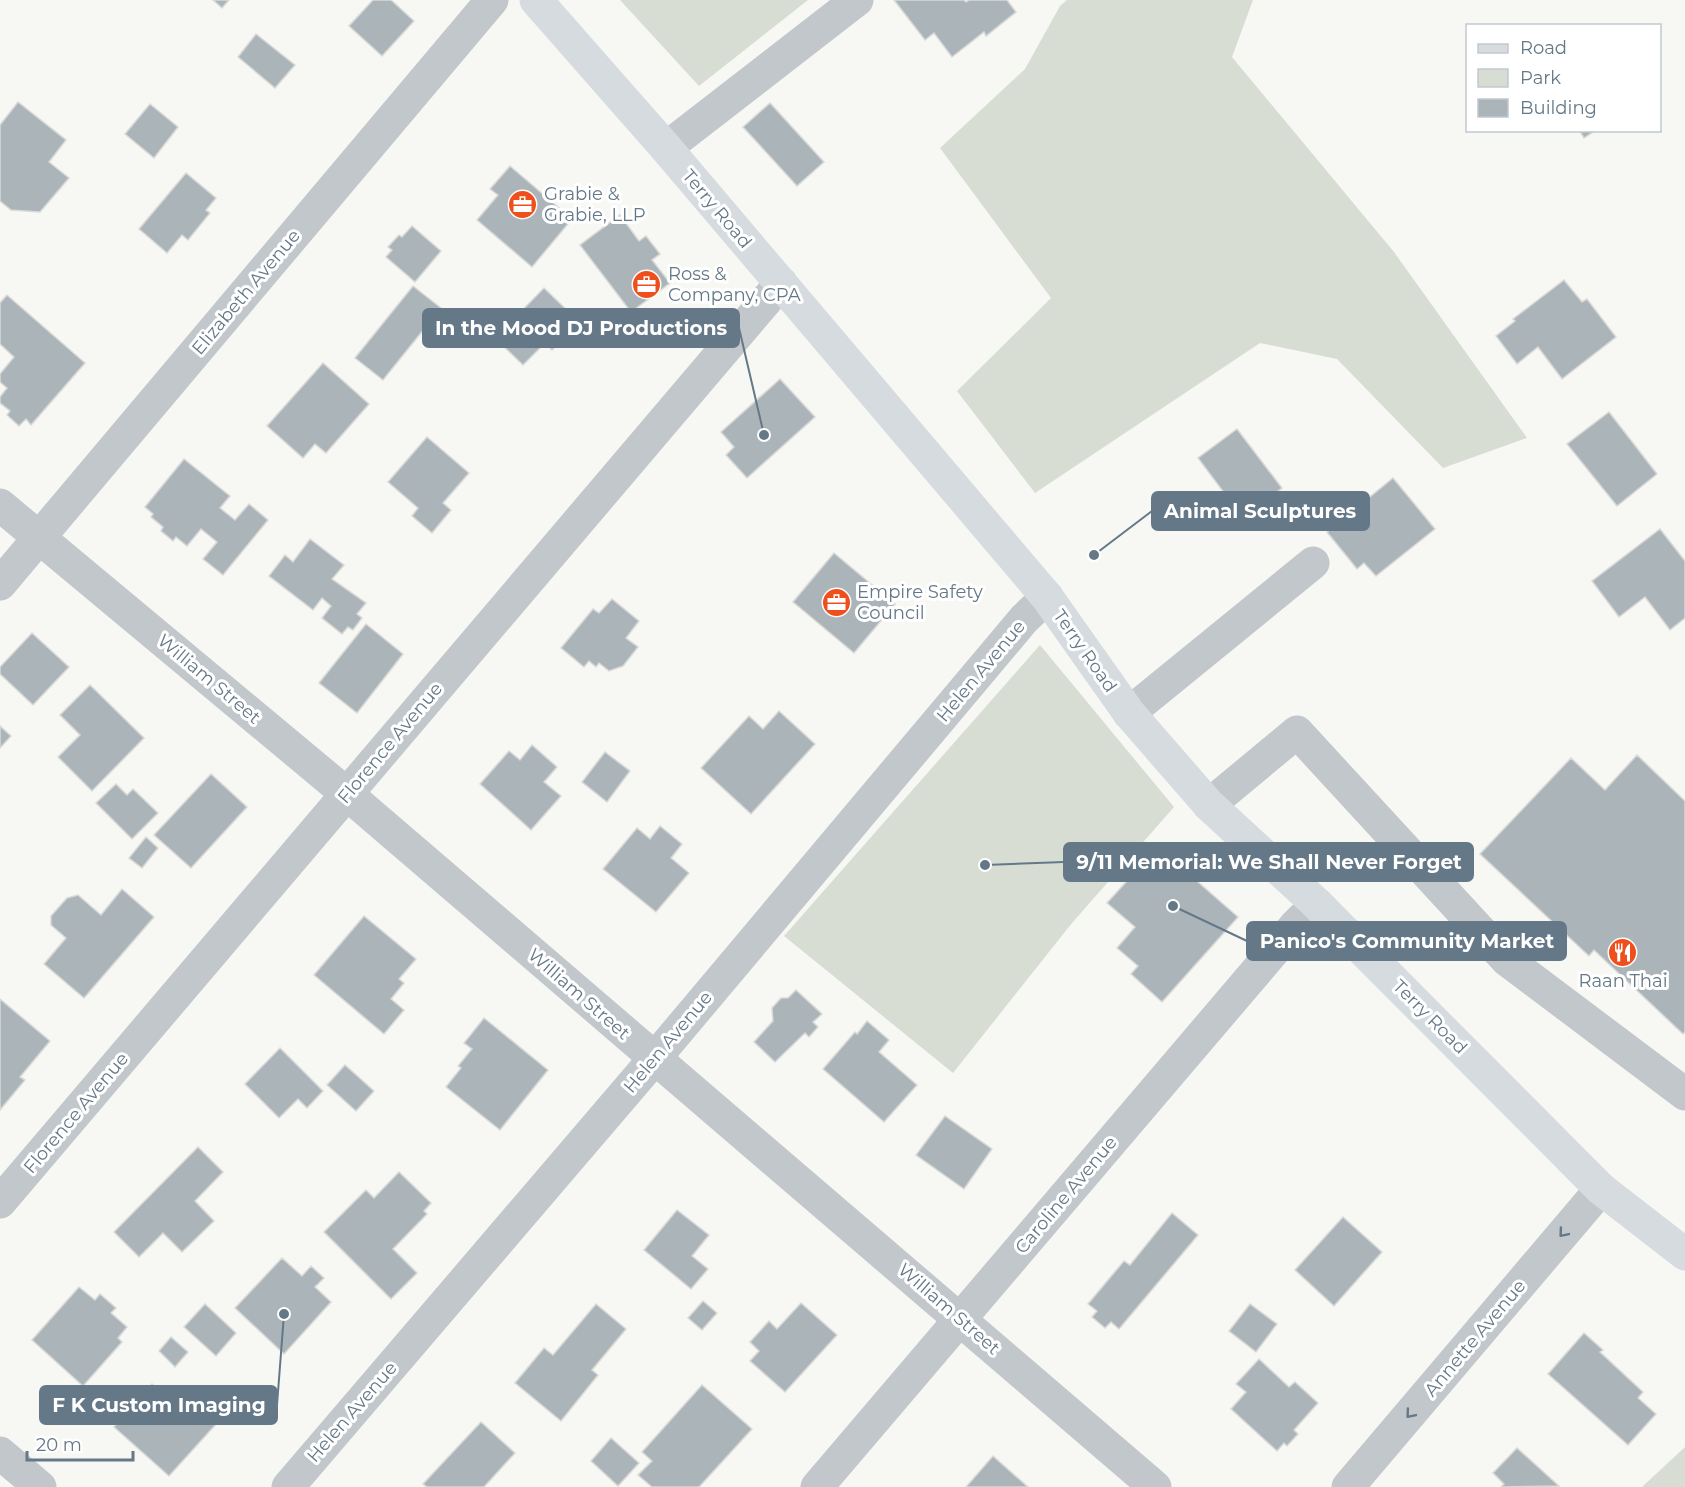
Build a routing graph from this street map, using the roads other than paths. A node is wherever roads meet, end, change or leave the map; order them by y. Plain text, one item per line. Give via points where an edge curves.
1 (492, 0) edge
2 (536, 0) edge
3 (857, 0) edge
4 (666, 148) junction
5 (781, 283) junction
6 (0, 504) edge
7 (39, 538) junction
8 (1313, 563) dead end
9 (0, 584) edge
10 (1047, 597) junction
11 (1129, 713) junction
12 (347, 794) junction
13 (1209, 805) junction
14 (1317, 904) junction
15 (655, 1058) junction
16 (1685, 1094) edge
17 (1601, 1189) junction
18 (0, 1202) edge
19 (1685, 1254) edge
20 (960, 1319) junction
21 (0, 1453) edge
22 (40, 1487) edge
23 (288, 1487) edge
24 (817, 1487) edge
25 (1155, 1487) edge
26 (1348, 1487) edge

1 - 7 street, Elizabeth Avenue
2 - 4 main road, Terry Road
3 - 4 street
4 - 5 main road, Terry Road
5 - 10 main road, Terry Road
5 - 12 street, Florence Avenue
6 - 7 street, William Street
7 - 9 street, Elizabeth Avenue
7 - 12 street, William Street
8 - 11 street
10 - 11 main road, Terry Road
10 - 15 street, Helen Avenue via 1024,619
11 - 13 main road, Terry Road
12 - 15 street, William Street
12 - 18 street, Florence Avenue
13 - 14 main road, Terry Road
13 - 16 street via 1297,732 1507,960
14 - 17 main road, Terry Road
14 - 20 street, Caroline Avenue
15 - 20 street, William Street
15 - 23 street, Helen Avenue
17 - 19 main road, Terry Road
17 -> 26 street, Annette Avenue
20 - 24 street, Caroline Avenue
20 - 25 street, William Street
21 - 22 street

